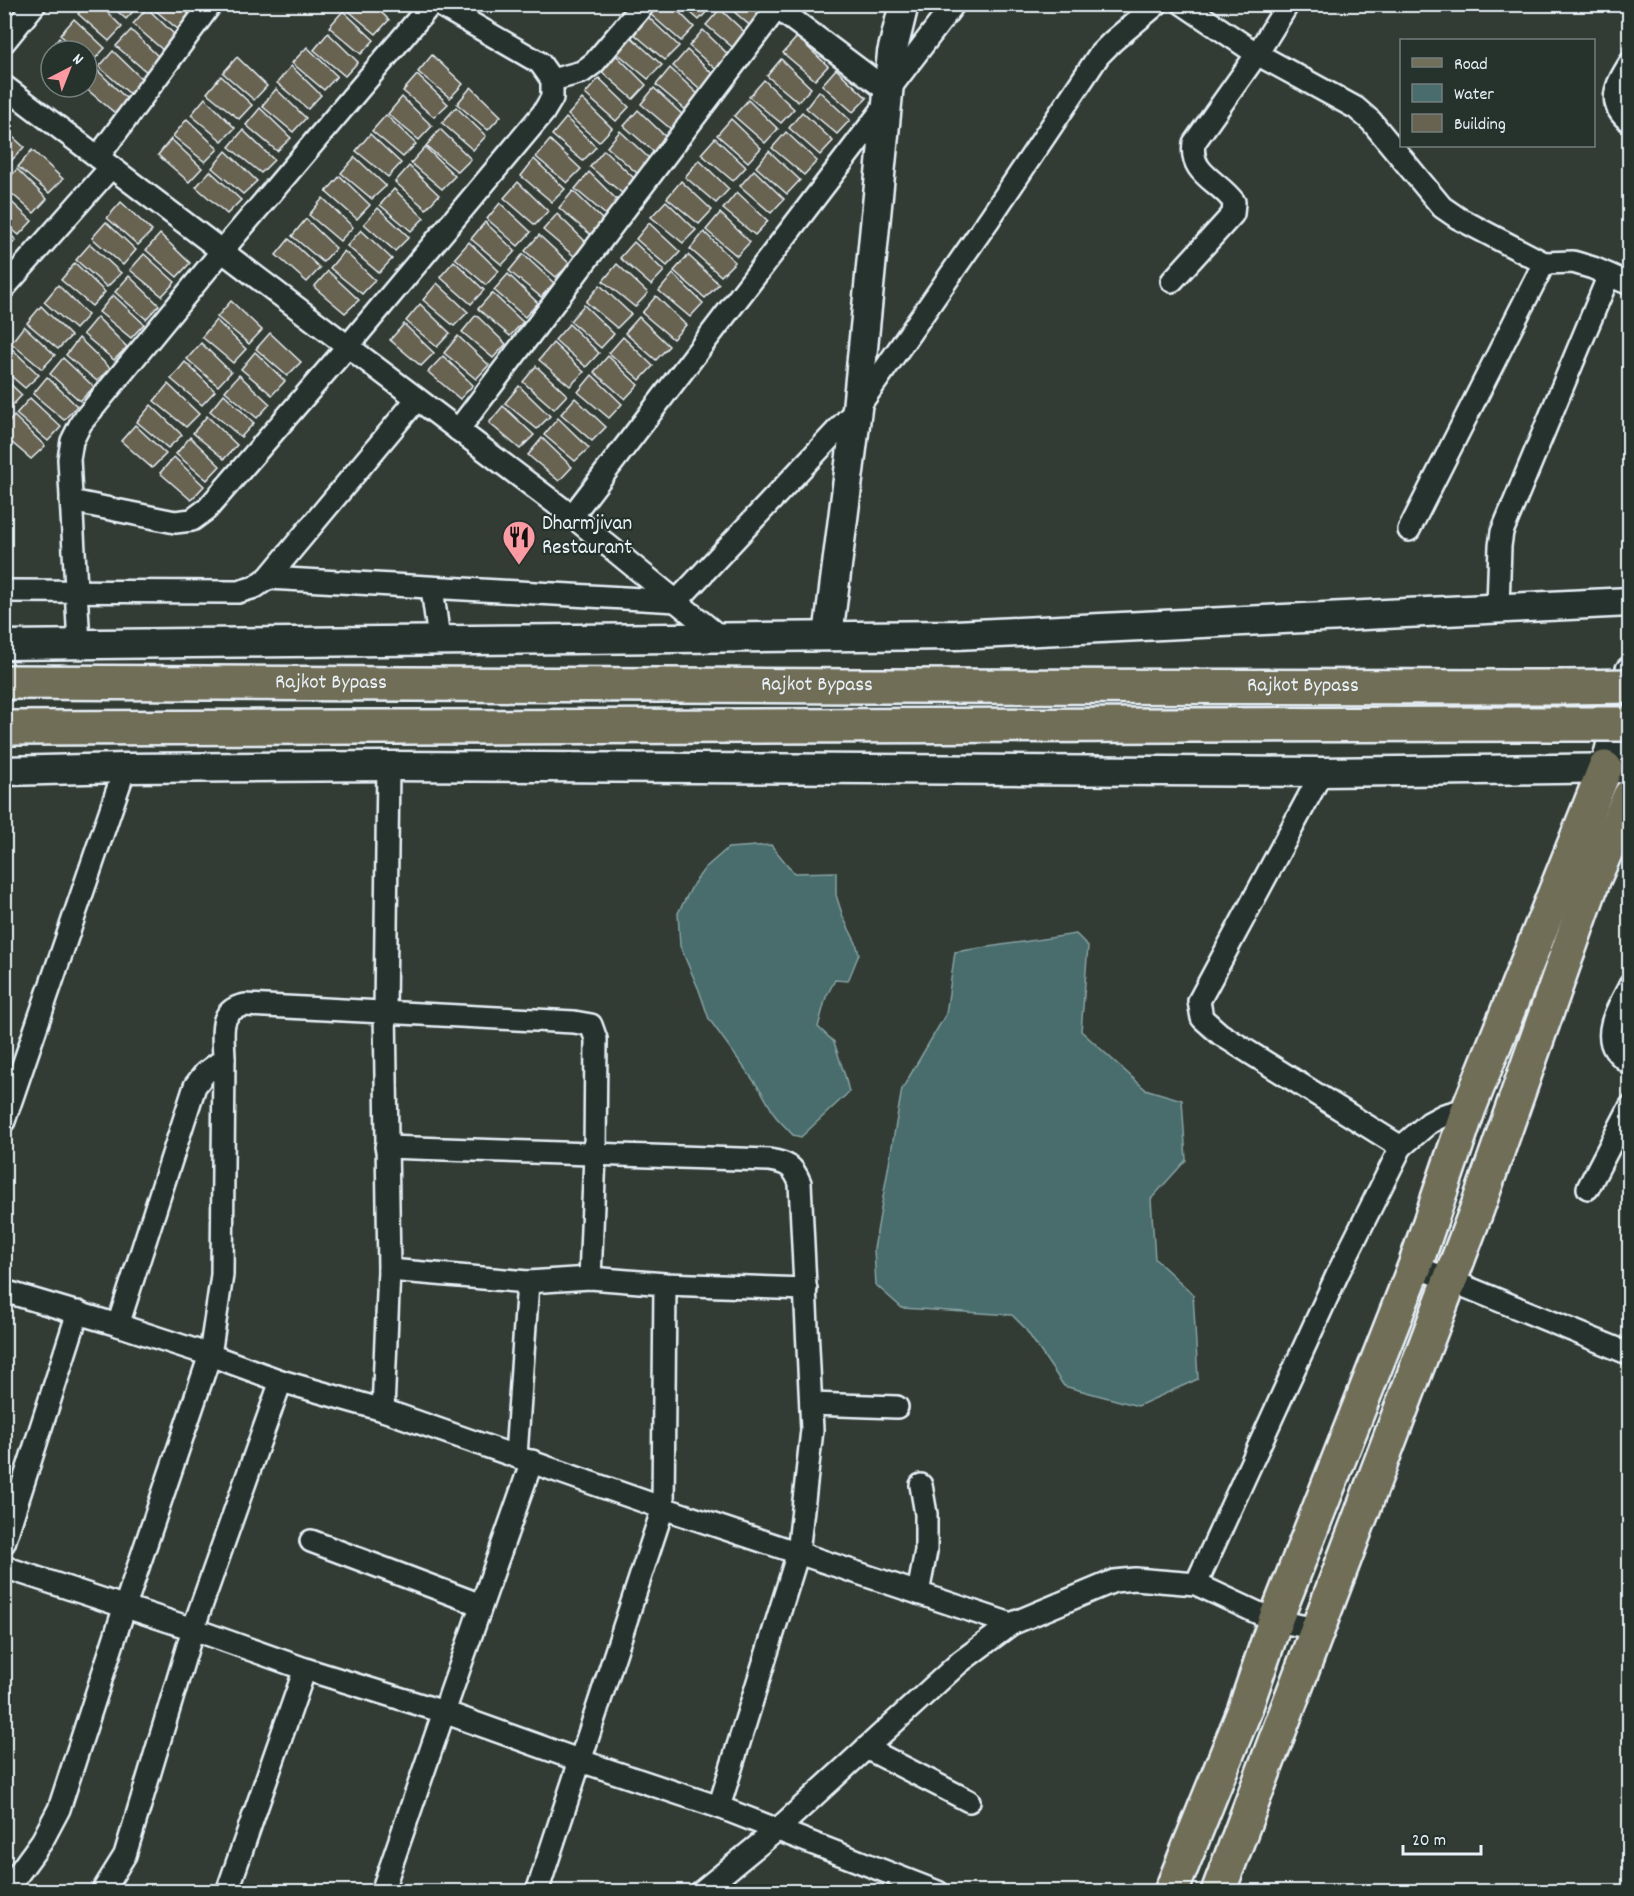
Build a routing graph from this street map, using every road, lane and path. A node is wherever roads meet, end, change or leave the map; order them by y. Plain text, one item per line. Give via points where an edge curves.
1 (35, 4) edge
2 (211, 4) edge
3 (431, 4) edge
4 (438, 4) edge
5 (644, 4) edge
6 (904, 4) edge
7 (954, 4) edge
8 (1157, 4) edge
9 (1183, 4) edge
10 (1288, 4) edge
11 (776, 6) edge
12 (4, 42) edge
13 (1257, 54) junction
14 (1629, 63) edge
15 (552, 80) junction
16 (4, 86) edge
17 (888, 97) junction
18 (1629, 122) edge
19 (104, 162) junction
20 (222, 251) junction
21 (1544, 263) junction
22 (1609, 275) junction
23 (1172, 281) dead end
24 (1629, 284) edge
25 (4, 288) edge
26 (348, 346) junction
27 (417, 399) junction
28 (857, 409) junction
29 (458, 430) junction
30 (71, 501) junction
31 (572, 516) junction
32 (1409, 530) dead end
33 (268, 578) junction
34 (432, 588) junction
35 (4, 591) edge
36 (76, 591) junction
37 (676, 601) junction
38 (1629, 602) edge
39 (1498, 607) junction
40 (828, 636) junction
41 (720, 637) junction
42 (439, 639) junction
43 (80, 644) junction
44 (4, 645) edge
45 (1629, 671) edge
46 (4, 682) edge
47 (1629, 686) edge
48 (1629, 724) edge
49 (4, 728) edge
50 (388, 766) junction
51 (125, 768) junction
52 (1617, 768) edge
53 (4, 771) edge
54 (1322, 772) junction
55 (1629, 796) edge
56 (1629, 985) edge
57 (385, 1011) junction
58 (224, 1059) junction
59 (1629, 1064) edge
60 (1629, 1107) edge
61 (1469, 1108) junction
62 (4, 1120) edge
63 (386, 1147) junction
64 (1401, 1147) junction
65 (595, 1155) junction
66 (1588, 1188) dead end
67 (1415, 1266) junction
68 (388, 1270) junction
69 (590, 1278) junction
70 (1450, 1280) junction
71 (528, 1282) junction
72 (665, 1284) junction
73 (806, 1289) junction
74 (4, 1291) edge
75 (78, 1312) junction
76 (118, 1324) junction
77 (1628, 1350) edge
78 (210, 1354) junction
79 (281, 1381) junction
80 (810, 1404) junction
81 (897, 1407) dead end
82 (383, 1410) junction
83 (524, 1458) junction
84 (1334, 1471) junction
85 (921, 1485) dead end
86 (1373, 1485) junction
87 (663, 1508) junction
88 (311, 1541) dead end
89 (4, 1543) edge
90 (798, 1553) junction
91 (4, 1567) edge
92 (1196, 1584) junction
93 (918, 1593) junction
94 (481, 1605) junction
95 (124, 1606) junction
96 (1275, 1621) junction
97 (1011, 1624) junction
98 (193, 1629) junction
99 (1318, 1629) junction
100 (304, 1669) junction
101 (444, 1712) junction
102 (866, 1748) junction
103 (581, 1761) junction
104 (969, 1801) dead end
105 (719, 1807) junction
106 (778, 1829) junction
107 (5, 1892) edge
108 (102, 1892) edge
109 (226, 1892) edge
110 (382, 1892) edge
111 (537, 1892) edge
112 (701, 1892) edge
113 (938, 1892) edge
114 (1171, 1892) edge
115 (1218, 1892) edge

1 - 12 street
2 - 19 street
3 - 20 street
4 - 15 street via 540,63
5 - 15 street via 594,63 582,72
6 - 17 street via 892,53
7 - 17 street
8 - 28 street via 1099,55
9 - 13 street
10 - 13 street
11 - 17 street
11 - 29 street
13 - 21 street via 1356,108 1442,207
13 - 23 street via 1194,143 1192,155 1197,167 1234,202 1233,214
14 - 18 street via 1615,88 1617,105
15 - 26 street via 552,98 543,113
16 - 19 street
17 - 28 street
17 - 31 street
19 - 20 street
19 - 25 street
20 - 26 street
20 - 30 street via 81,423 69,459
21 - 22 street via 1573,262
21 - 32 street
22 - 24 street
22 - 39 street via 1502,532
26 - 27 street
26 - 30 street via 207,509 192,520 176,522
27 - 29 street
27 - 33 street
28 - 37 street
28 - 40 street
29 - 31 street
30 - 36 street
31 - 37 street
33 - 34 street
33 - 36 street via 238,592
34 - 37 street
34 - 42 street
35 - 36 street
36 - 43 street
37 - 41 street
38 - 39 street
39 - 40 street via 956,635
40 - 41 street
41 - 42 street
42 - 43 street
43 - 44 street
45 - 52 street
46 - 47 main road, Rajkot Bypass, bridge
48 - 49 main road, Rajkot Bypass, bridge
50 - 51 street
50 - 54 street
50 - 57 street
51 - 53 street
51 - 62 street
52 - 54 street
52 - 61 main road
54 - 64 street via 1199,1000 1202,1018 1220,1034
55 - 70 main road via 1594,878
56 - 59 street via 1610,1038 1615,1050
57 - 58 street via 234,1007 224,1025
57 - 63 street
57 - 65 street via 591,1025 596,1039
58 - 76 street via 195,1086
58 - 78 street via 222,1275
60 - 66 street
61 - 64 street via 1429,1123
61 - 67 main road
63 - 65 street
63 - 68 street
64 - 92 street via 1338,1273
65 - 69 street
65 - 73 street via 783,1162 794,1169 800,1183
67 - 70 street
67 - 84 main road
68 - 71 street
68 - 82 street
69 - 71 street
69 - 72 street
70 - 77 street
70 - 86 main road
71 - 83 street
72 - 73 street
72 - 87 street
73 - 80 street
74 - 75 street
75 - 76 street
75 - 89 street
76 - 78 street
78 - 79 street
78 - 95 street
79 - 82 street
79 - 98 street
80 - 81 street
80 - 90 street via 810,1456
82 - 83 street
83 - 87 street
83 - 94 street
84 - 86 main road
84 - 96 main road
85 - 93 street via 926,1551
86 - 99 main road
87 - 90 street
87 - 103 street
88 - 94 street
90 - 93 street
90 - 105 street
91 - 95 street
92 - 96 street
92 - 97 street via 1114,1581
93 - 97 street
94 - 101 street
95 - 98 street
95 - 107 street via 59,1809 42,1841
96 - 99 street
96 - 114 main road via 1245,1712
97 - 102 street via 960,1662
98 - 100 street
98 - 108 street via 124,1856
99 - 115 main road
100 - 101 street
100 - 109 street
101 - 103 street
101 - 110 street
102 - 104 street
102 - 106 street
103 - 105 street
103 - 111 street
105 - 106 street
106 - 112 street
106 - 113 street

